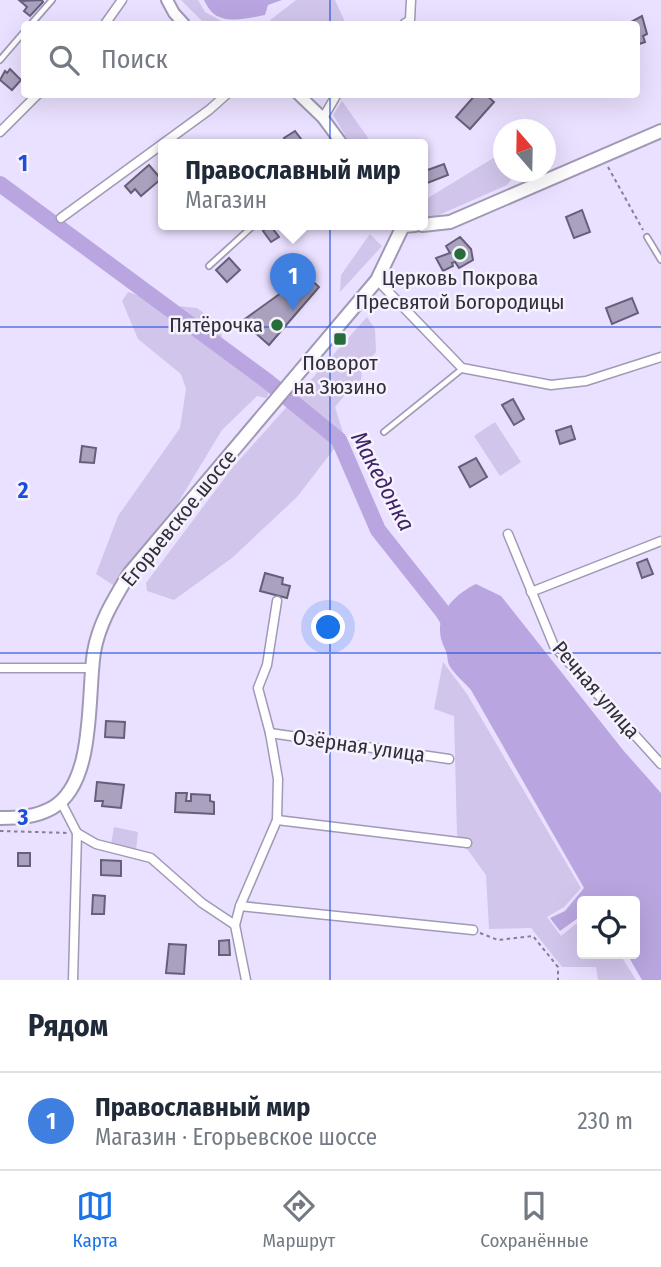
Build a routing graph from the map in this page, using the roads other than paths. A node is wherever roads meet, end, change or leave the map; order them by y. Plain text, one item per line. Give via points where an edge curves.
1 (52, 0) edge
2 (122, 0) edge
3 (167, 0) edge
4 (411, 0) edge
5 (34, 21) edge
6 (107, 21) edge
7 (181, 21) edge
8 (408, 21) edge
9 (21, 36) edge
10 (0, 60) edge
11 (34, 98) edge
12 (222, 98) edge
13 (302, 98) edge
14 (335, 98) edge
15 (323, 118) junction
16 (661, 131) edge
17 (0, 132) edge
18 (169, 139) edge
19 (339, 139) edge
20 (158, 147) edge
21 (61, 218) dead end
22 (428, 224) edge
23 (249, 230) edge
24 (401, 230) edge
25 (647, 237) road end
26 (661, 260) edge
27 (209, 266) dead end
28 (377, 279) junction
29 (661, 357) edge
30 (462, 368) junction
31 (384, 432) dead end
32 (508, 534) dead end
33 (661, 541) edge
34 (531, 592) junction
35 (277, 601) dead end
36 (0, 668) edge
37 (92, 668) junction
38 (270, 733) junction
39 (449, 759) dead end
40 (661, 764) edge
41 (61, 802) junction
42 (0, 818) edge
43 (277, 820) junction
44 (77, 833) junction
45 (467, 843) dead end
46 (240, 906) junction
47 (235, 925) junction
48 (473, 930) road end
49 (74, 980) edge
50 (246, 980) edge

1 - 5 lane
2 - 6 street
3 - 7 main road
4 - 8 street
9 - 10 lane
11 - 17 street
12 - 18 street
13 - 15 main road
14 - 15 street
15 - 19 main road
16 - 22 main road via 450,222
20 - 21 street
23 - 27 lane
24 - 28 main road, Егорьевское шоссе
25 - 26 lane
28 - 30 street
28 - 37 main road, Егорьевское шоссе via 129,574 104,618
29 - 30 street via 576,383 539,384
30 - 31 lane
32 - 34 street, Речная улица
33 - 34 street
34 - 40 street, Речная улица via 554,646
35 - 38 street via 267,665 258,688
36 - 37 street
37 - 41 main road, Егорьевское шоссе via 83,759
38 - 39 street, Озёрная улица
38 - 43 street via 278,779
41 - 42 main road via 35,815
41 - 44 street
43 - 45 street
43 - 46 street
44 - 47 street via 96,844 151,858
44 - 49 street
46 - 47 street
46 - 48 street
47 - 50 street

